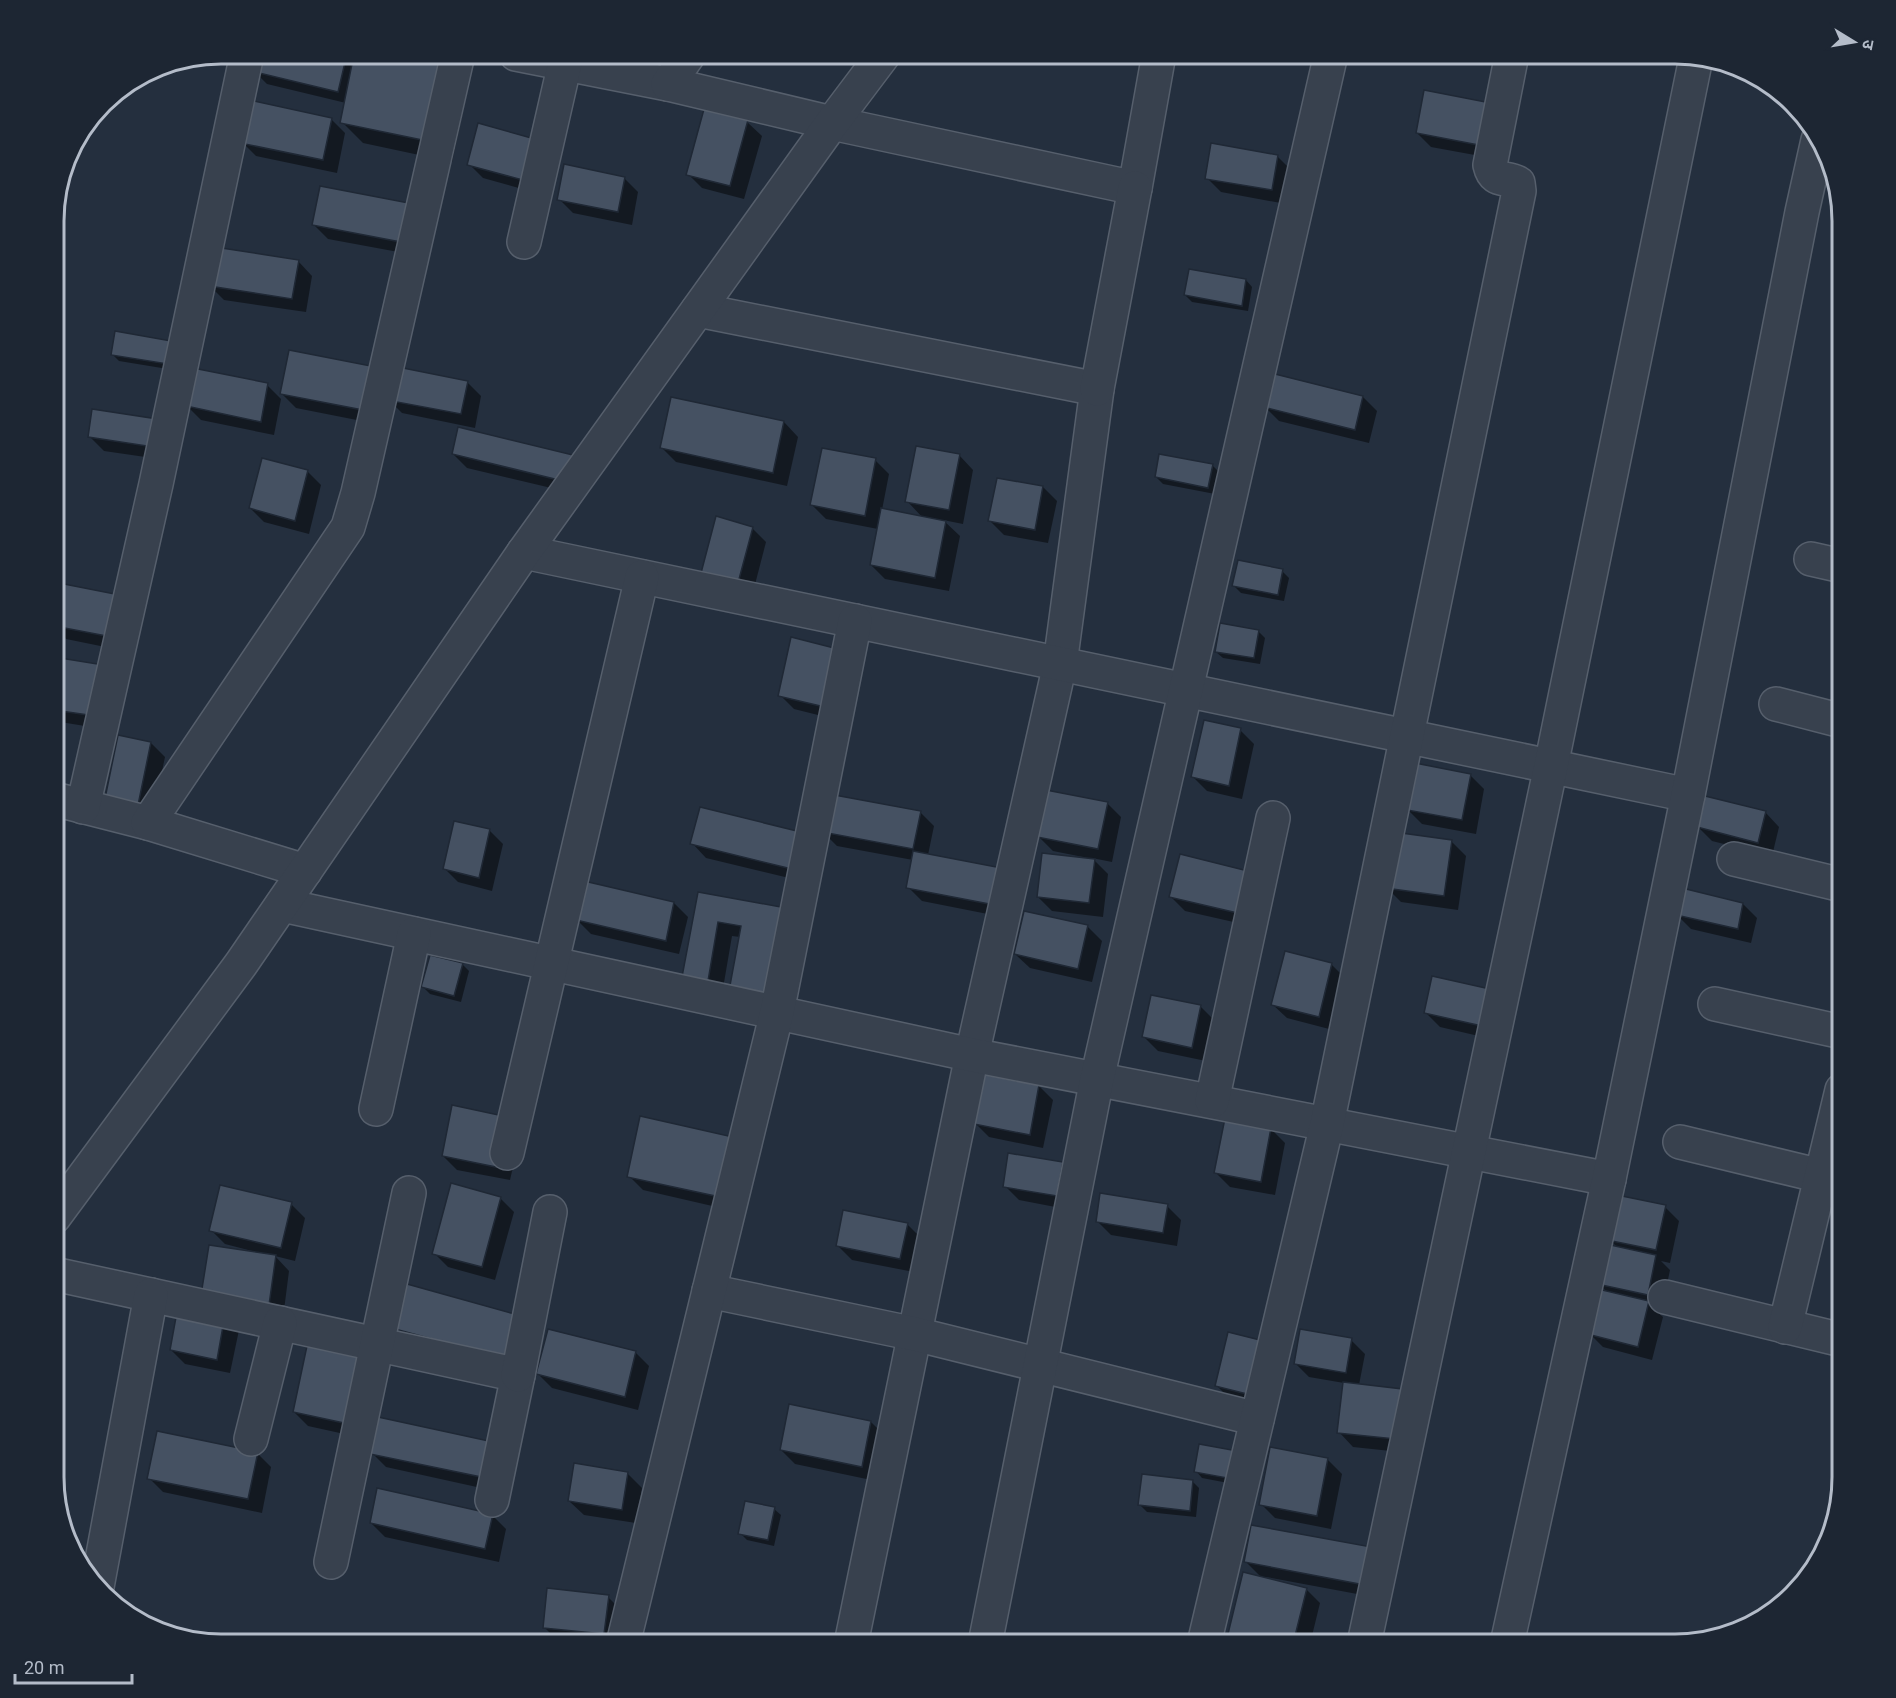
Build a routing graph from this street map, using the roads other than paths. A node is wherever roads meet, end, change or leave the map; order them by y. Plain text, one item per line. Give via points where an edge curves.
1 (245, 65) edge
2 (455, 65) edge
3 (565, 65) edge
4 (613, 65) edge
5 (681, 65) edge
6 (876, 65) edge
7 (1157, 65) edge
8 (1328, 65) edge
9 (1510, 65) edge
10 (1694, 66) edge
11 (668, 84) junction
12 (832, 123) junction
13 (1815, 152) edge
14 (1135, 188) junction
15 (524, 242) dead end
16 (698, 310) junction
17 (1097, 389) junction
18 (524, 552) junction
19 (642, 577) junction
20 (855, 621) junction
21 (1060, 664) junction
22 (1184, 690) junction
23 (1776, 704) dead end
24 (1831, 718) edge
25 (1406, 736) junction
26 (1551, 766) junction
27 (1688, 795) junction
28 (69, 803) edge
29 (1273, 818) dead end
30 (148, 823) junction
31 (1734, 859) dead end
32 (305, 871) junction
33 (1832, 882) edge
34 (282, 905) junction
35 (414, 934) junction
36 (550, 963) junction
37 (1714, 1004) dead end
38 (777, 1012) junction
39 (1832, 1030) edge
40 (972, 1055) junction
41 (1097, 1079) junction
42 (1212, 1101) junction
43 (376, 1109) dead end
44 (1327, 1124) junction
45 (1832, 1132) edge
46 (1680, 1142) dead end
47 (1469, 1151) junction
48 (507, 1153) dead end
49 (1821, 1176) junction
50 (1609, 1179) junction
51 (409, 1193) dead end
52 (65, 1202) edge
53 (550, 1212) dead end
54 (65, 1276) edge
55 (709, 1291) junction
56 (151, 1295) junction
57 (1665, 1298) dead end
58 (280, 1323) junction
59 (1785, 1327) junction
60 (915, 1334) junction
61 (1832, 1338) edge
62 (376, 1344) junction
63 (1040, 1365) junction
64 (518, 1375) junction
65 (1257, 1419) junction
66 (251, 1439) dead end
67 (492, 1500) dead end
68 (331, 1562) dead end
69 (100, 1576) edge
70 (625, 1634) edge
71 (853, 1634) edge
72 (987, 1634) edge
73 (1206, 1634) edge
74 (1367, 1634) edge
75 (1509, 1634) edge

1 - 28 street via 156,484
2 - 30 street via 348,527
3 - 15 street
4 - 11 street
5 - 11 street
6 - 12 street
7 - 14 street
8 - 22 street
9 - 25 street via 1490,165 1495,177 1518,183 1519,191
10 - 26 street
11 - 12 street
12 - 14 street
12 - 16 street
13 - 27 street
14 - 17 street
16 - 17 street
16 - 18 street
17 - 21 street
18 - 19 street
18 - 32 street
19 - 20 street
19 - 36 street
20 - 21 street
20 - 38 street
21 - 22 street
21 - 40 street
22 - 25 street
22 - 41 street
23 - 24 street
25 - 26 street
25 - 44 street
26 - 27 street
26 - 47 street
27 - 50 street
28 - 30 street
29 - 42 street
30 - 32 street
31 - 33 street
32 - 34 street
34 - 35 street
34 - 52 street
35 - 36 street
35 - 43 street
36 - 38 street
36 - 48 street
37 - 39 street
38 - 40 street
38 - 55 street
40 - 41 street
40 - 60 street
41 - 42 street
41 - 63 street
42 - 44 street
44 - 47 street
44 - 65 street
45 - 49 street
46 - 49 street
47 - 50 street
47 - 74 street
49 - 59 street
50 - 75 street
51 - 62 street
53 - 64 street
54 - 56 street
55 - 60 street
55 - 70 street
56 - 58 street
56 - 69 street
57 - 59 street
58 - 62 street
58 - 66 street
59 - 61 street
60 - 63 street
60 - 71 street
62 - 64 street
62 - 68 street
63 - 65 street
63 - 72 street
64 - 67 street
65 - 73 street

